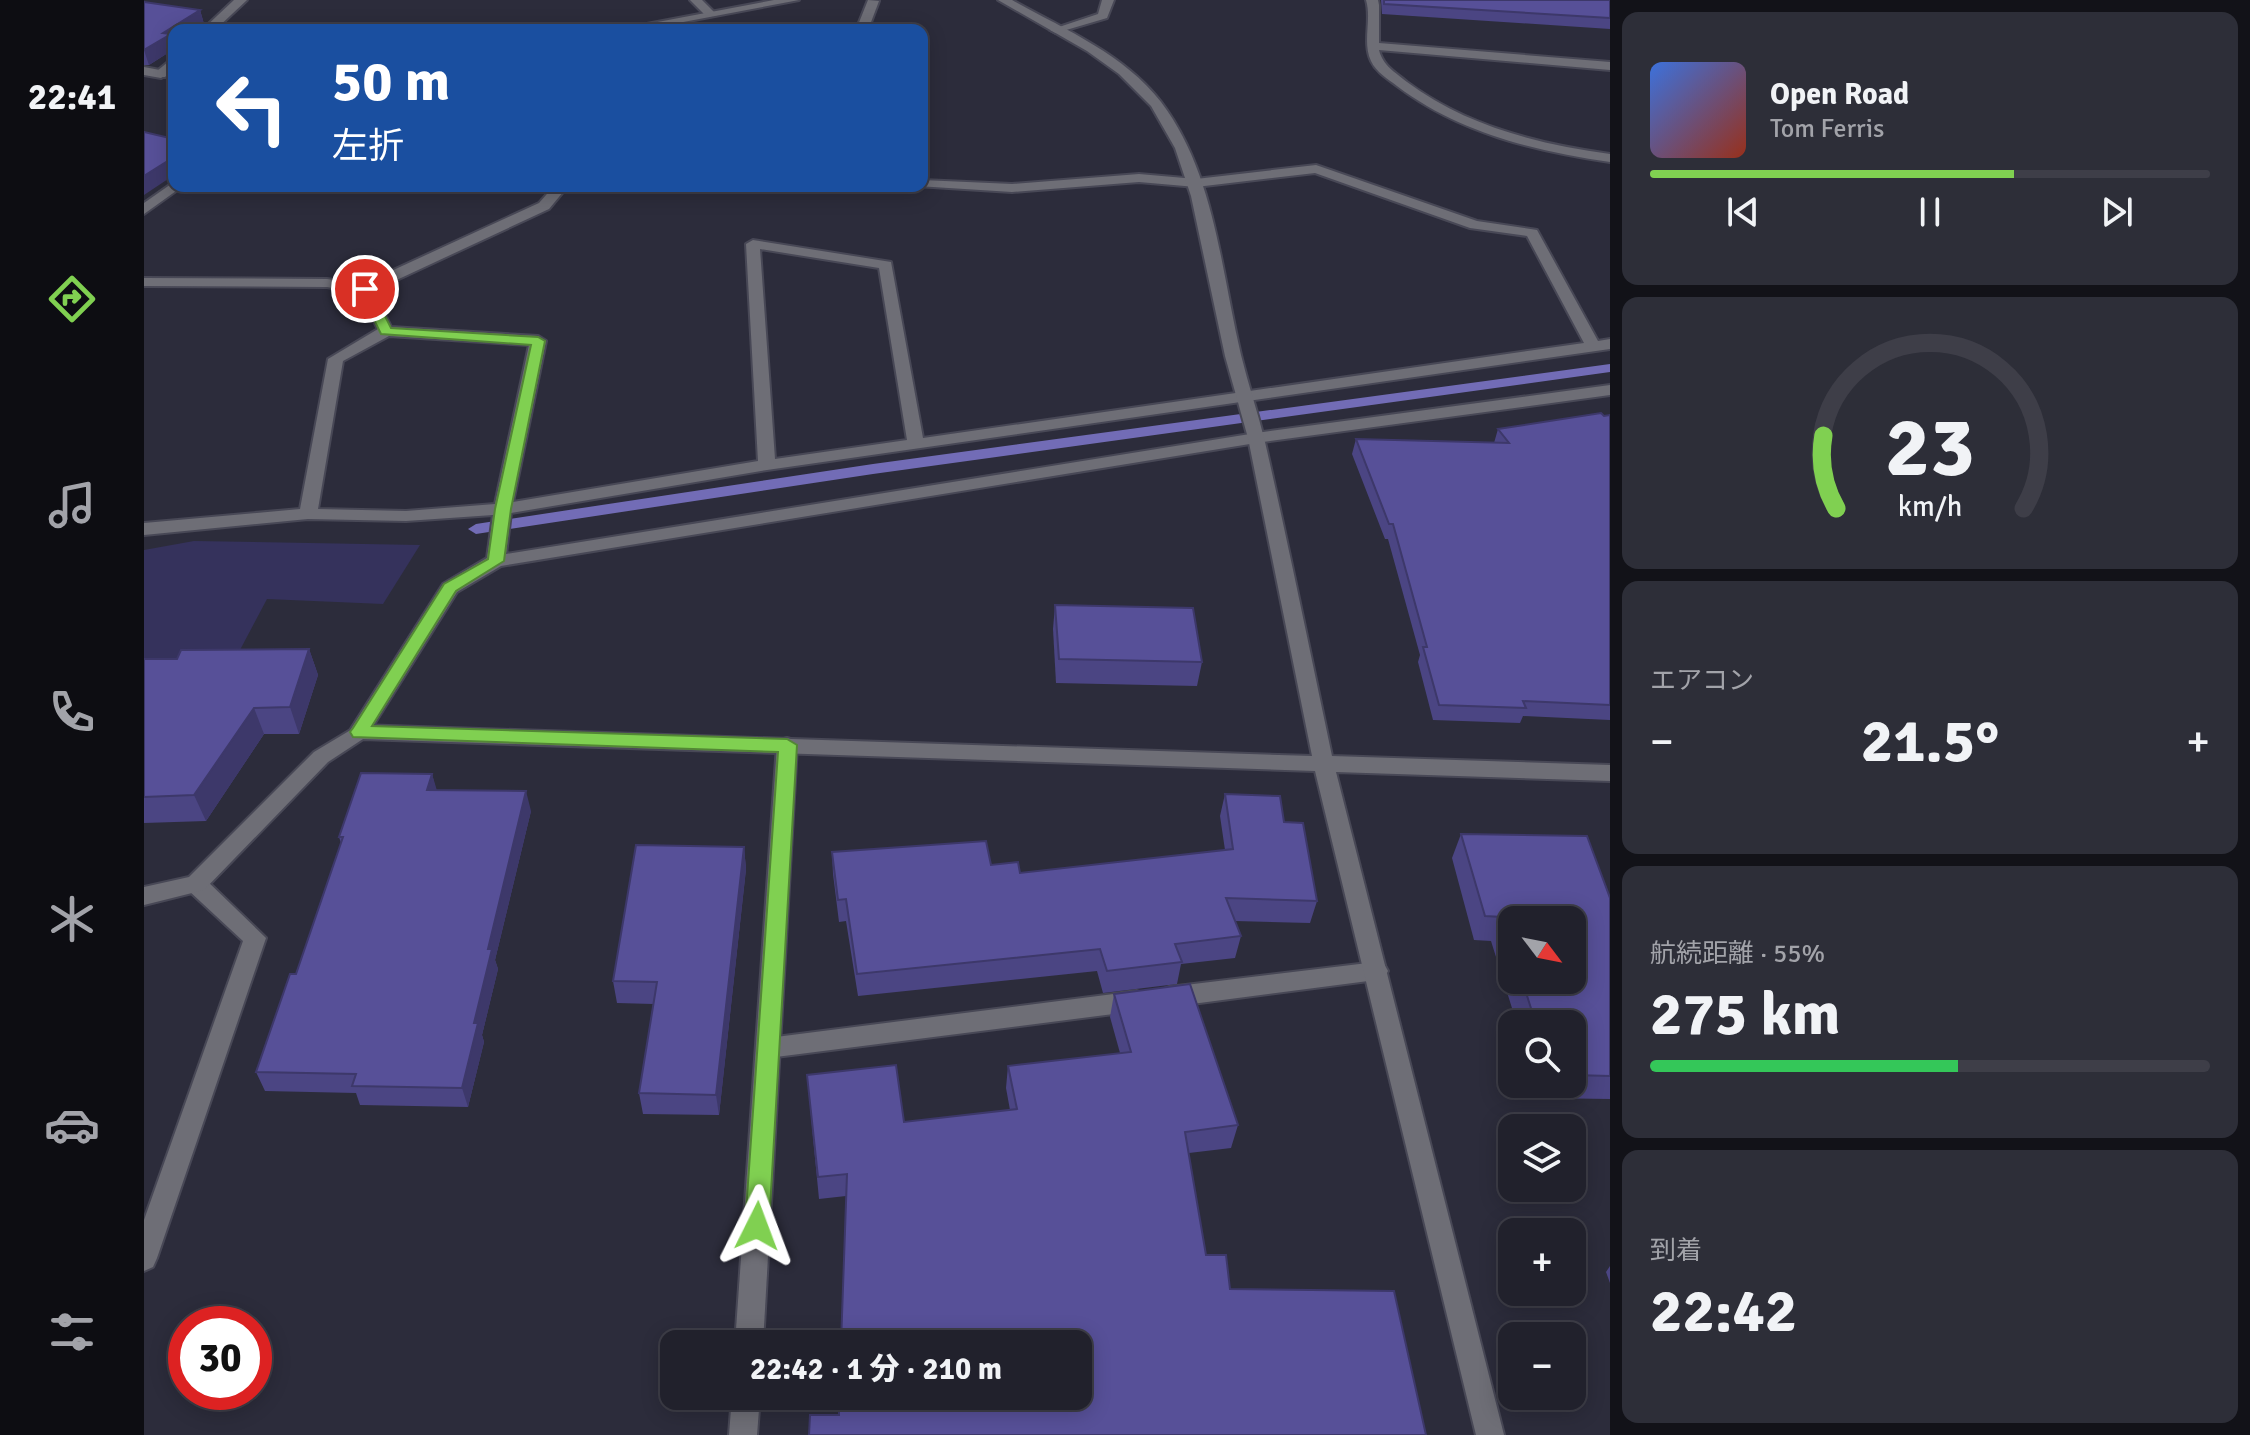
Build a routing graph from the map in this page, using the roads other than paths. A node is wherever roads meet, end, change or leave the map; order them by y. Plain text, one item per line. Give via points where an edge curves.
1 (241, 0) edge
2 (696, 0) edge
3 (793, 0) edge
4 (1004, 0) edge
5 (1108, 0) edge
6 (1372, 0) edge
7 (873, 1) edge
8 (711, 15) junction
9 (215, 24) edge
10 (657, 24) edge
11 (864, 24) edge
12 (1056, 30) junction
13 (1373, 46) junction
14 (1610, 66) edge
15 (144, 71) edge
16 (167, 75) edge
17 (1610, 158) edge
18 (1196, 183) junction
19 (928, 184) edge
20 (168, 192) edge
21 (556, 192) edge
22 (144, 210) edge
23 (144, 282) edge
24 (365, 289) junction
25 (386, 331) junction
26 (1601, 345) edge
27 (1610, 390) edge
28 (1242, 396) junction
29 (1256, 438) junction
30 (916, 443) junction
31 (767, 465) junction
32 (503, 509) junction
33 (308, 514) junction
34 (144, 529) edge
35 (496, 561) junction
36 (359, 732) junction
37 (787, 745) junction
38 (1324, 765) junction
39 (1610, 773) edge
40 (196, 884) junction
41 (144, 896) edge
42 (1376, 971) junction
43 (768, 1048) junction
44 (144, 1258) edge
45 (750, 1330) edge
46 (745, 1410) edge
47 (743, 1435) edge
48 (1490, 1435) edge

1 - 9 street
2 - 8 street
3 - 8 street
4 - 12 street
5 - 12 street via 1103,16
6 - 13 street
7 - 11 street
8 - 10 street
12 - 18 street via 1118,67 1158,105
13 - 14 street
13 - 17 street via 1376,63 1450,114 1497,133
15 - 16 street
18 - 19 street via 1139,178 1012,188
18 - 26 street via 1316,169 1475,225 1532,233
18 - 28 street
20 - 22 street
21 - 24 street via 544,206
23 - 24 street via 327,283
24 - 25 street
25 - 32 street via 538,341
25 - 33 street via 336,359
26 - 28 street
27 - 29 street
28 - 29 street
28 - 30 street
29 - 35 street
29 - 38 street
30 - 31 street
30 - 31 street via 886,265 753,244
31 - 32 street
32 - 33 street via 406,516
32 - 35 street
33 - 34 street
35 - 36 street via 450,588
36 - 37 street
36 - 40 street via 321,757
37 - 38 street
37 - 43 street
38 - 39 street
38 - 42 street
40 - 41 street
40 - 44 street via 255,938
42 - 43 street
42 - 48 street
43 - 45 street
46 - 47 street

